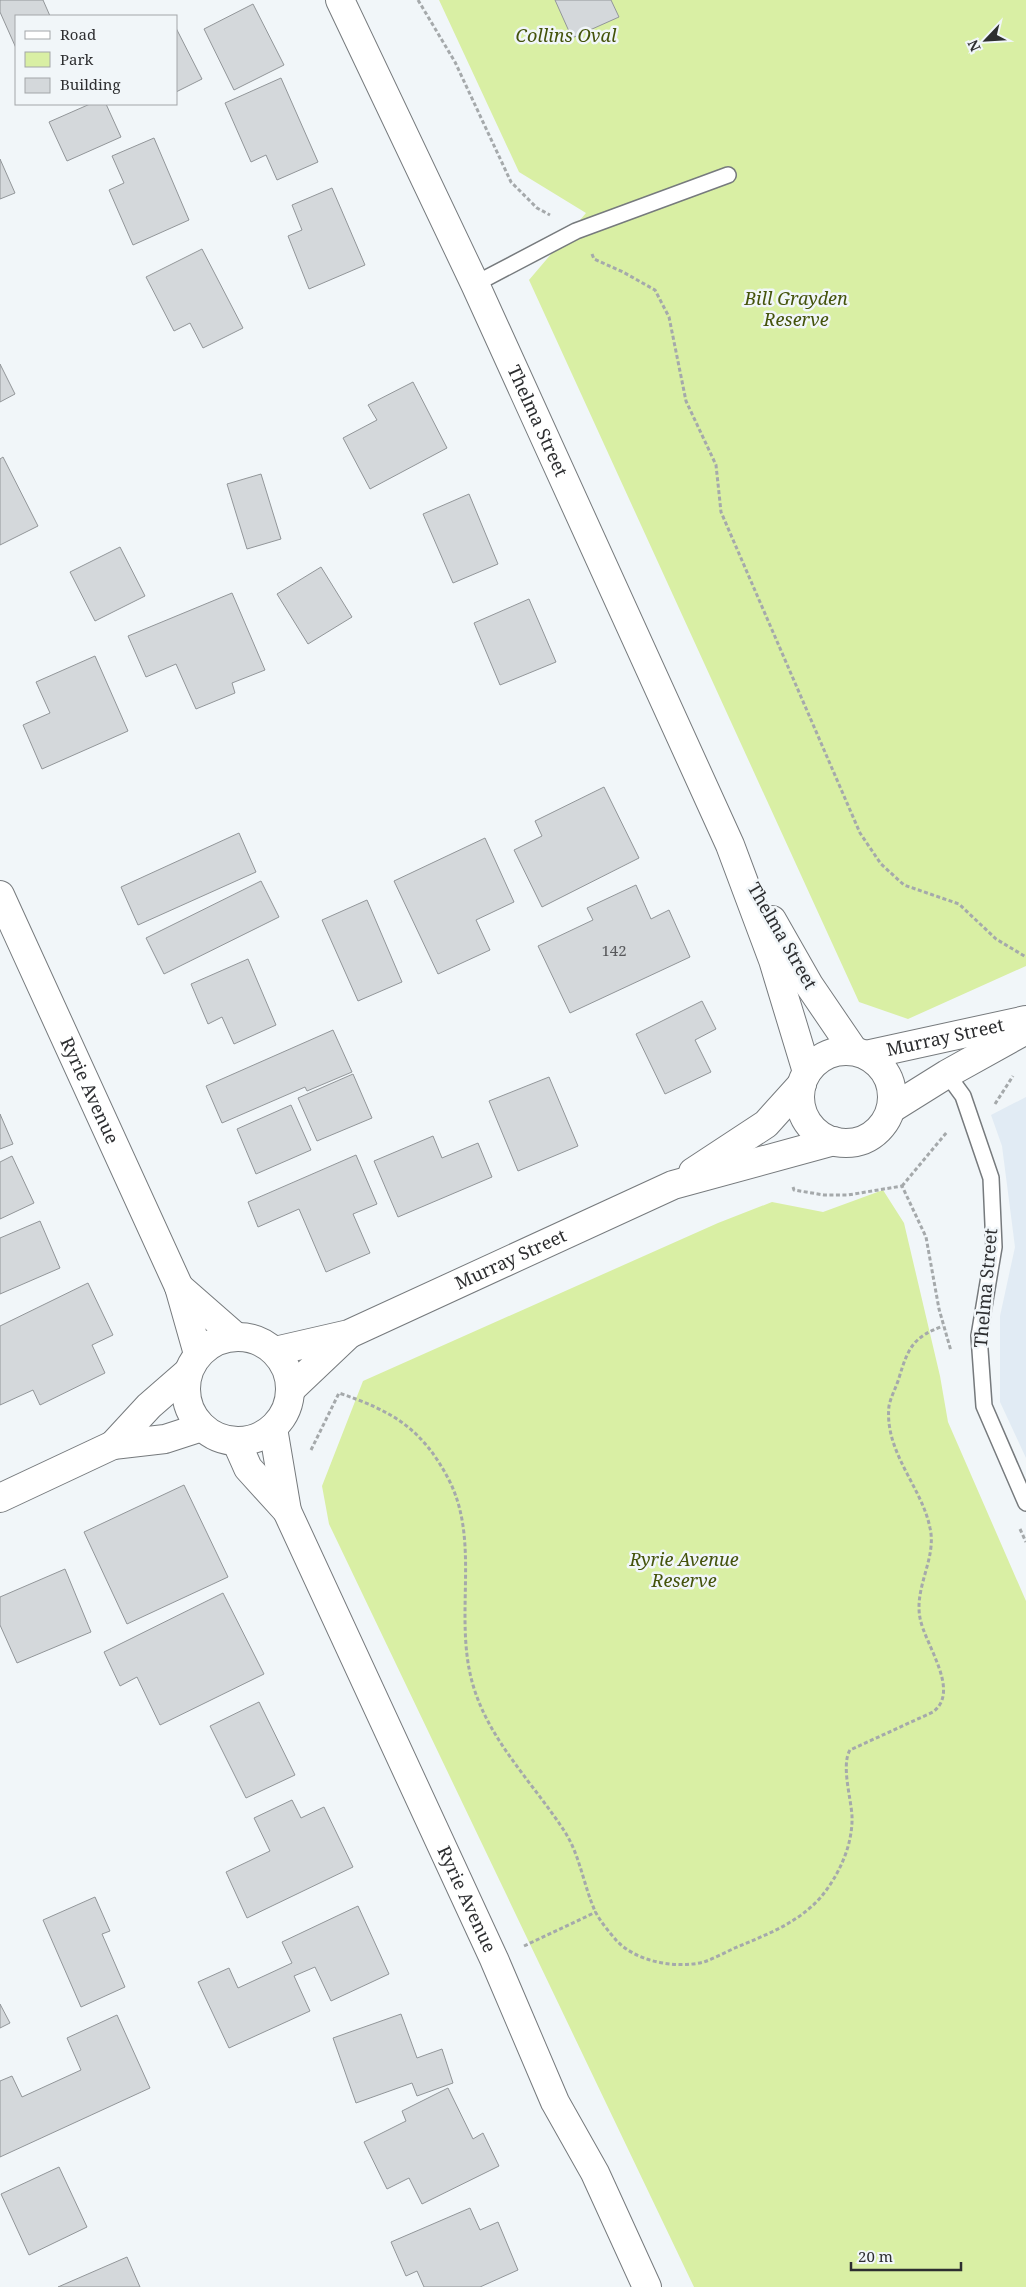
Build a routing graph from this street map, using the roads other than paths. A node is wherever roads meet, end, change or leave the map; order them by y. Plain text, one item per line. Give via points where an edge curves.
1 (340, 0) edge
2 (728, 176) dead end
3 (475, 284) junction
4 (730, 845) junction
5 (0, 895) edge
6 (1026, 1020) edge
7 (1026, 1030) edge
8 (860, 1053) junction
9 (947, 1074) junction
10 (804, 1078) junction
11 (891, 1108) junction
12 (834, 1141) junction
13 (673, 1185) junction
14 (179, 1287) junction
15 (349, 1334) junction
16 (235, 1336) junction
17 (274, 1351) junction
18 (193, 1363) junction
19 (290, 1390) junction
20 (202, 1427) junction
21 (273, 1428) junction
22 (236, 1441) junction
23 (113, 1445) junction
24 (1024, 1496) edge
25 (0, 1498) edge
26 (287, 1511) junction
27 (647, 2287) edge

1 - 3 main road, Thelma Street
2 - 3 lane via 576,231
3 - 4 main road, Thelma Street
4 - 8 main road, Thelma Street via 809,985
4 - 10 main road, Thelma Street via 773,960
5 - 14 main road, Ryrie Avenue
6 - 8 main road, Murray Street
7 - 9 main road, Murray Street
8 - 10 main road via 840,1051 827,1055 816,1062
8 - 11 main road via 879,1064 888,1077
9 - 11 main road, Murray Street
9 - 24 lane, Thelma Street via 963,1096 991,1178 994,1247 979,1336 984,1406
10 - 12 main road via 800,1099 803,1113 820,1136
10 - 13 main road, Murray Street via 766,1124
11 - 12 main road via 885,1122 862,1141
12 - 13 main road, Murray Street
13 - 15 main road, Murray Street
14 - 16 main road, Ryrie Avenue
14 - 18 main road, Ryrie Avenue
15 - 17 main road, Murray Street
15 - 19 main road, Murray Street
16 - 17 main road via 256,1339
16 - 18 main road via 215,1341
17 - 19 main road via 288,1369
18 - 20 main road via 185,1392 190,1412
18 - 23 main road
19 - 21 main road via 285,1410
20 - 22 main road via 218,1437
20 - 23 main road via 165,1439
21 - 22 main road via 255,1438
21 - 26 main road, Ryrie Avenue
22 - 26 main road, Ryrie Avenue via 248,1468
23 - 25 main road
26 - 27 main road, Ryrie Avenue via 556,2102 595,2173

